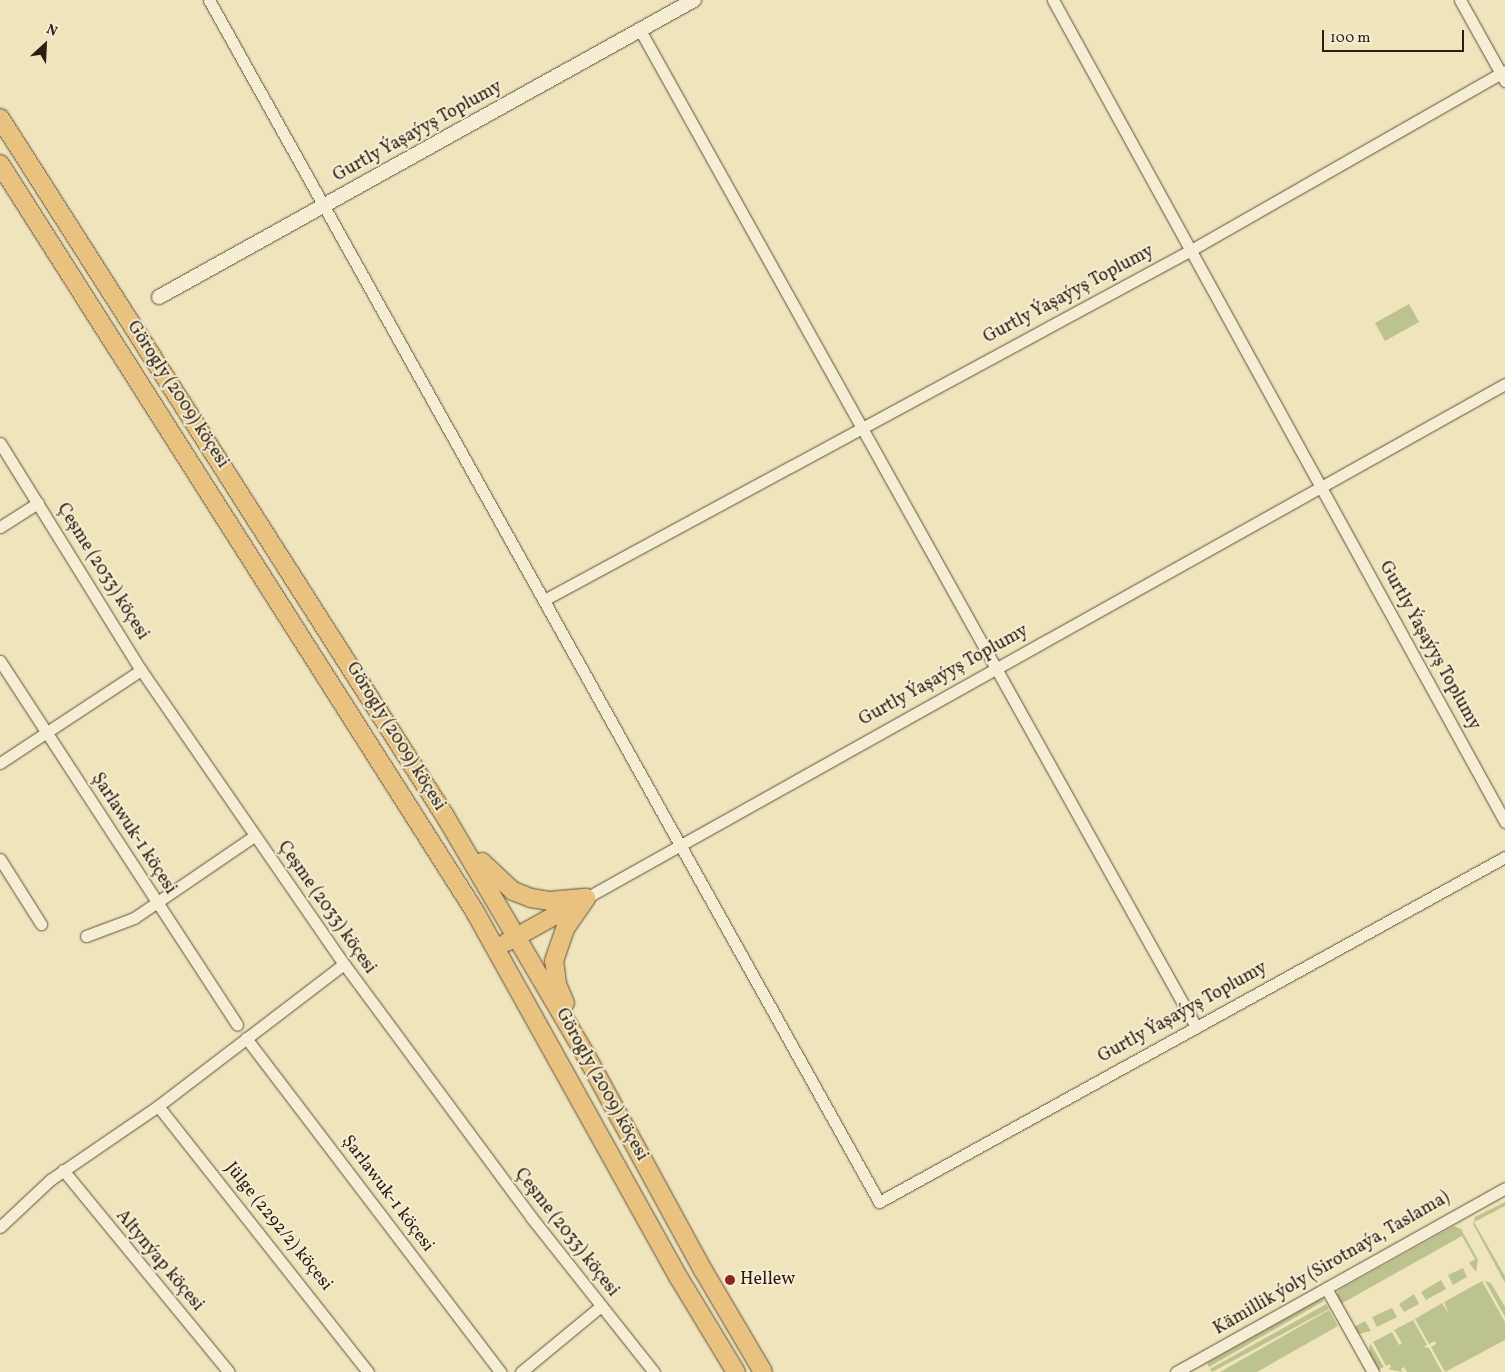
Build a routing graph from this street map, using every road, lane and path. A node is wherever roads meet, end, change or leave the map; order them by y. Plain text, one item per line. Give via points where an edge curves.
1 (209, 0) edge
2 (694, 0) edge
3 (1053, 0) edge
4 (1460, 0) edge
5 (640, 30) junction
6 (1504, 75) edge
7 (0, 118) edge
8 (0, 164) edge
9 (324, 205) junction
10 (1191, 250) junction
11 (159, 297) dead end
12 (1505, 384) edge
13 (862, 428) junction
14 (0, 442) edge
15 (1321, 487) junction
16 (38, 503) junction
17 (0, 527) edge
18 (544, 600) junction
19 (0, 661) edge
20 (996, 669) junction
21 (141, 670) junction
22 (46, 734) junction
23 (0, 763) edge
24 (445, 816) junction
25 (1505, 822) edge
26 (254, 836) junction
27 (680, 845) junction
28 (1505, 857) edge
29 (0, 859) edge
30 (586, 898) junction
31 (157, 903) junction
32 (41, 924) dead end
33 (86, 936) dead end
34 (517, 936) junction
35 (496, 948) junction
36 (344, 964) junction
37 (237, 1025) dead end
38 (1196, 1027) junction
39 (246, 1038) junction
40 (584, 1052) junction
41 (158, 1106) junction
42 (63, 1170) junction
43 (1505, 1188) edge
44 (0, 1227) edge
45 (1326, 1288) junction
46 (601, 1306) junction
47 (229, 1372) edge
48 (368, 1372) edge
49 (500, 1372) edge
50 (521, 1372) edge
51 (654, 1372) edge
52 (736, 1372) edge
53 (763, 1372) edge
54 (1176, 1372) edge
55 (1373, 1372) edge

1 - 9 street
2 - 5 street, Gurtly Ýaşaýyş Toplumy
3 - 10 street, Gurtly Ýaşaýyş Toplumy
4 - 6 street
5 - 9 street, Gurtly Ýaşaýyş Toplumy
5 - 13 street
6 - 10 street, Gurtly Ýaşaýyş Toplumy
7 - 24 main road, Görogly (2009) köçesi
8 - 35 main road, Görogly (2009) köçesi
9 - 11 street, Gurtly Ýaşaýyş Toplumy
9 - 18 street
10 - 13 street, Gurtly Ýaşaýyş Toplumy
10 - 15 street, Gurtly Ýaşaýyş Toplumy
12 - 15 street, Gurtly Ýaşaýyş Toplumy
13 - 18 street, Gurtly Ýaşaýyş Toplumy
13 - 20 street
14 - 16 street, Çeşme (2033) köçesi
15 - 20 street, Gurtly Ýaşaýyş Toplumy
15 - 25 street, Gurtly Ýaşaýyş Toplumy
16 - 17 street
16 - 21 street, Çeşme (2033) köçesi
18 - 27 street
19 - 22 street, Şarlawuk-1 köçesi
20 - 27 street, Gurtly Ýaşaýyş Toplumy
20 - 38 street
21 - 22 street
21 - 26 street, Çeşme (2033) köçesi
22 - 23 street
22 - 31 street, Şarlawuk-1 köçesi
24 - 30 main road via 494,877 513,891 550,901
24 - 34 main road, Görogly (2009) köçesi
26 - 31 street
26 - 36 street, Çeşme (2033) köçesi
27 - 30 street, Gurtly Ýaşaýyş Toplumy
27 - 38 street, Gurtly Ýaşaýyş Toplumy via 879,1202
28 - 38 street, Gurtly Ýaşaýyş Toplumy
29 - 32 street
30 - 34 main road
30 - 40 main road via 566,927 554,960 557,984
31 - 33 street via 134,918
31 - 37 street, Şarlawuk-1 köçesi
34 - 35 main road
34 - 40 main road, Görogly (2009) köçesi
35 - 52 main road, Görogly (2009) köçesi via 679,1278
36 - 39 street
36 - 46 street, Çeşme (2033) köçesi via 451,1111
39 - 41 street
39 - 49 street, Şarlawuk-1 köçesi
40 - 53 main road, Görogly (2009) köçesi via 703,1270
41 - 42 street
41 - 48 street, Jülge (2292/2) köçesi
42 - 44 street
42 - 47 street, Altynýap köçesi
43 - 45 street, Kämillik ýoly (Sirotnaýa, Taslama)
45 - 54 street, Kämillik ýoly (Sirotnaýa, Taslama)
45 - 55 street
46 - 50 street
46 - 51 street, Çeşme (2033) köçesi

